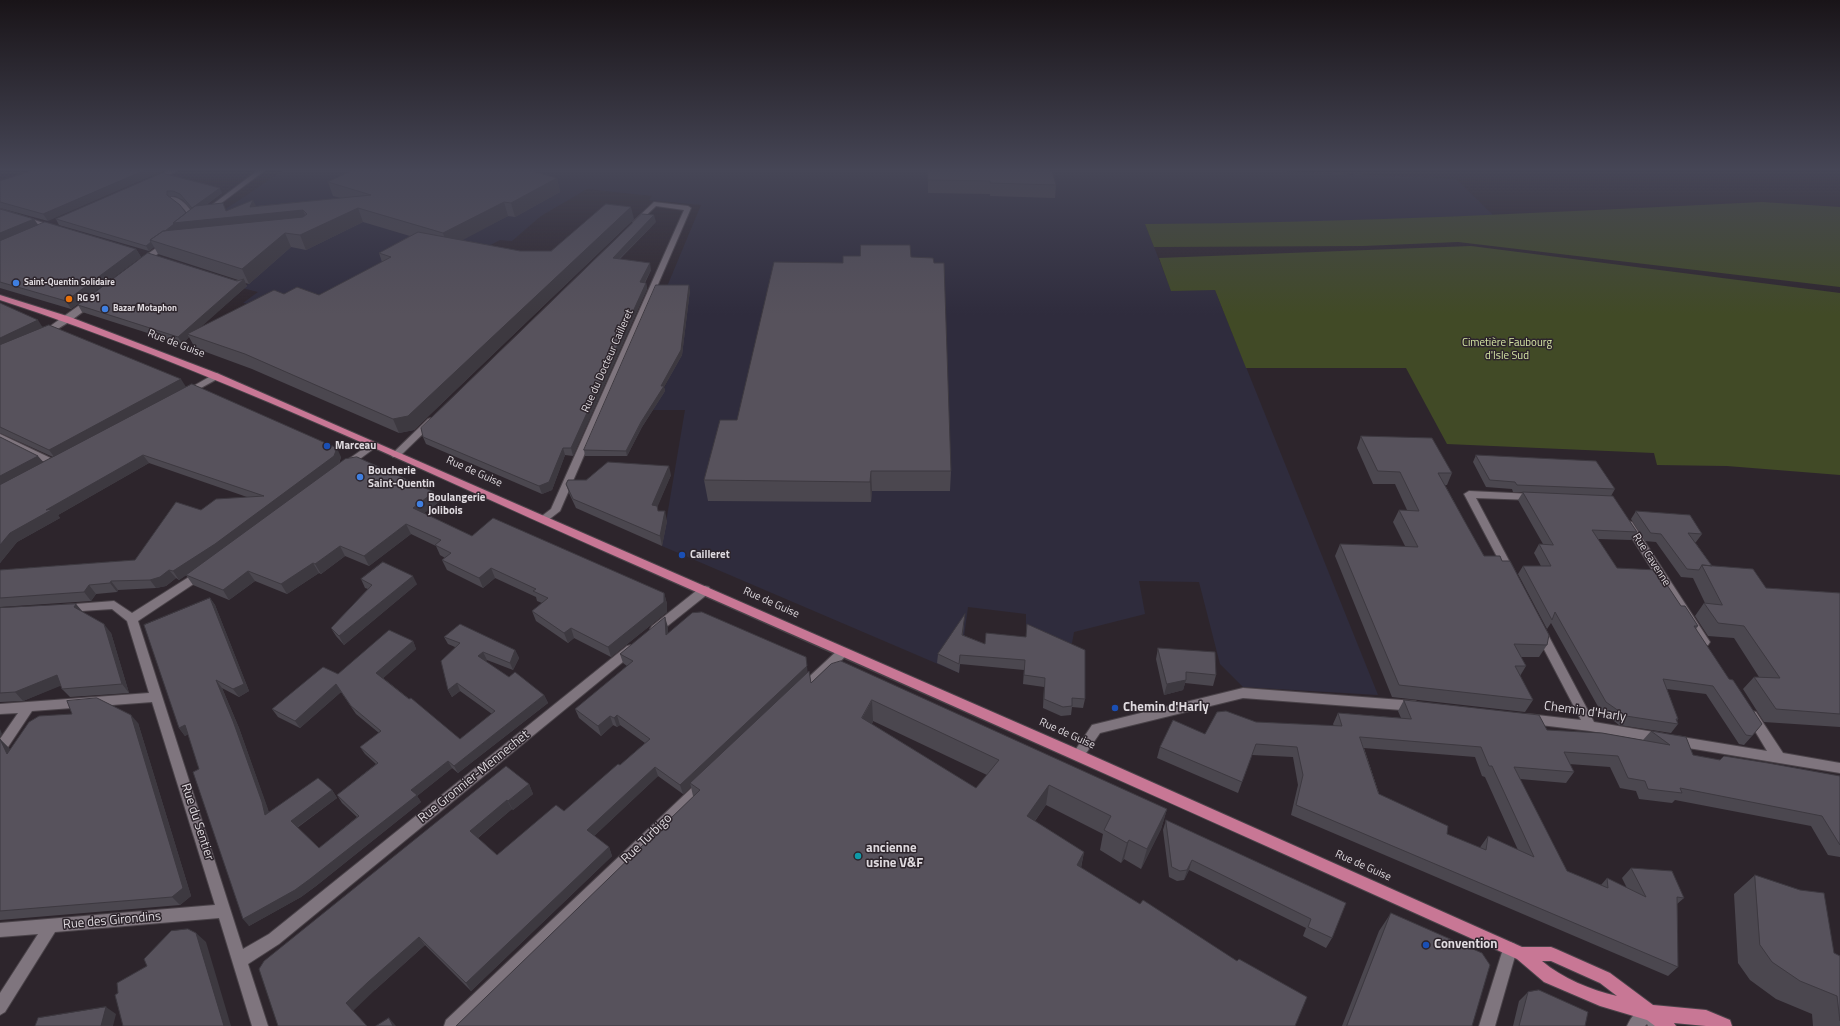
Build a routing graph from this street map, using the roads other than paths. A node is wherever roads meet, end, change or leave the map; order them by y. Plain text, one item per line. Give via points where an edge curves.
1 (32, 219) edge
2 (638, 219) edge
3 (683, 219) edge
4 (52, 224) junction
5 (631, 226) edge
6 (63, 230) edge
7 (35, 232) edge
8 (173, 240) edge
9 (138, 265) edge
10 (98, 296) edge
11 (0, 297) edge
12 (67, 319) junction
13 (32, 338) edge
14 (216, 376) junction
15 (180, 396) edge
16 (436, 416) edge
17 (0, 437) edge
18 (373, 445) junction
19 (396, 454) junction
20 (44, 471) edge
21 (335, 474) edge
22 (1541, 497) edge
23 (1621, 513) edge
24 (543, 519) junction
25 (210, 567) edge
26 (1517, 585) edge
27 (705, 590) junction
28 (53, 609) edge
29 (132, 619) junction
30 (1535, 620) edge
31 (1710, 651) edge
32 (843, 652) junction
33 (157, 697) junction
34 (789, 703) edge
35 (1744, 704) edge
36 (28, 707) junction
37 (1426, 708) edge
38 (0, 709) edge
39 (1520, 718) edge
40 (1590, 726) junction
41 (0, 748) edge
42 (1078, 755) junction
43 (1779, 758) junction
44 (1840, 768) edge
45 (715, 774) edge
46 (225, 911) junction
47 (51, 926) junction
48 (0, 930) edge
49 (1516, 951) junction
50 (240, 960) junction
51 (0, 1007) edge
52 (1647, 1012) junction
53 (260, 1026) edge
54 (452, 1026) edge
55 (1487, 1026) edge
56 (1635, 1026) edge
57 (1658, 1026) edge
58 (1668, 1026) edge
59 (1724, 1026) edge

1 - 4 street
2 - 5 street, Rue du Docteur Cailleret
3 - 24 street, Rue du Docteur Cailleret via 555,511
4 - 6 street
4 - 7 street
8 - 9 street
10 - 12 street
11 - 12 main road, Rue de Guise
12 - 13 street
12 - 14 main road, Rue de Guise
14 - 15 street
14 - 18 main road, Rue de Guise
16 - 19 street
17 - 20 street via 60,462
18 - 19 main road, Rue de Guise
18 - 21 street
19 - 24 main road, Rue de Guise
22 - 26 street via 1469,494
23 - 31 street, Rue Cavenne
24 - 27 main road, Rue de Guise
25 - 29 street
27 - 32 main road, Rue de Guise
27 - 50 street, Rue Gronnier-Mennechet via 274,939
28 - 29 street via 114,604
29 - 33 street, Rue du Sentier
30 - 40 street
32 - 34 street
32 - 42 main road, Rue de Guise
33 - 36 street
33 - 46 street, Rue du Sentier
35 - 43 street
36 - 38 street
36 - 41 street
37 - 42 street via 1243,693 1096,730
39 - 40 street, Chemin d'Harly
40 - 43 street, Chemin d'Harly
42 - 49 main road, Rue de Guise
43 - 44 street, Chemin d'Harly
45 - 54 street, Rue Turbigo
46 - 47 street, Rue des Girondins
46 - 50 street, Rue du Sentier
47 - 48 street, Rue des Girondins
47 - 51 street
49 - 52 main road, Rue de Guise via 1549,978 1605,1001
49 - 52 main road, Rue de Guise via 1551,954 1605,978
49 - 55 street
50 - 53 street, Rue du Sentier
52 - 56 street
52 - 57 street
52 - 58 main road, Rue de Guise
52 - 59 main road, Rue de Guise via 1706,1018

